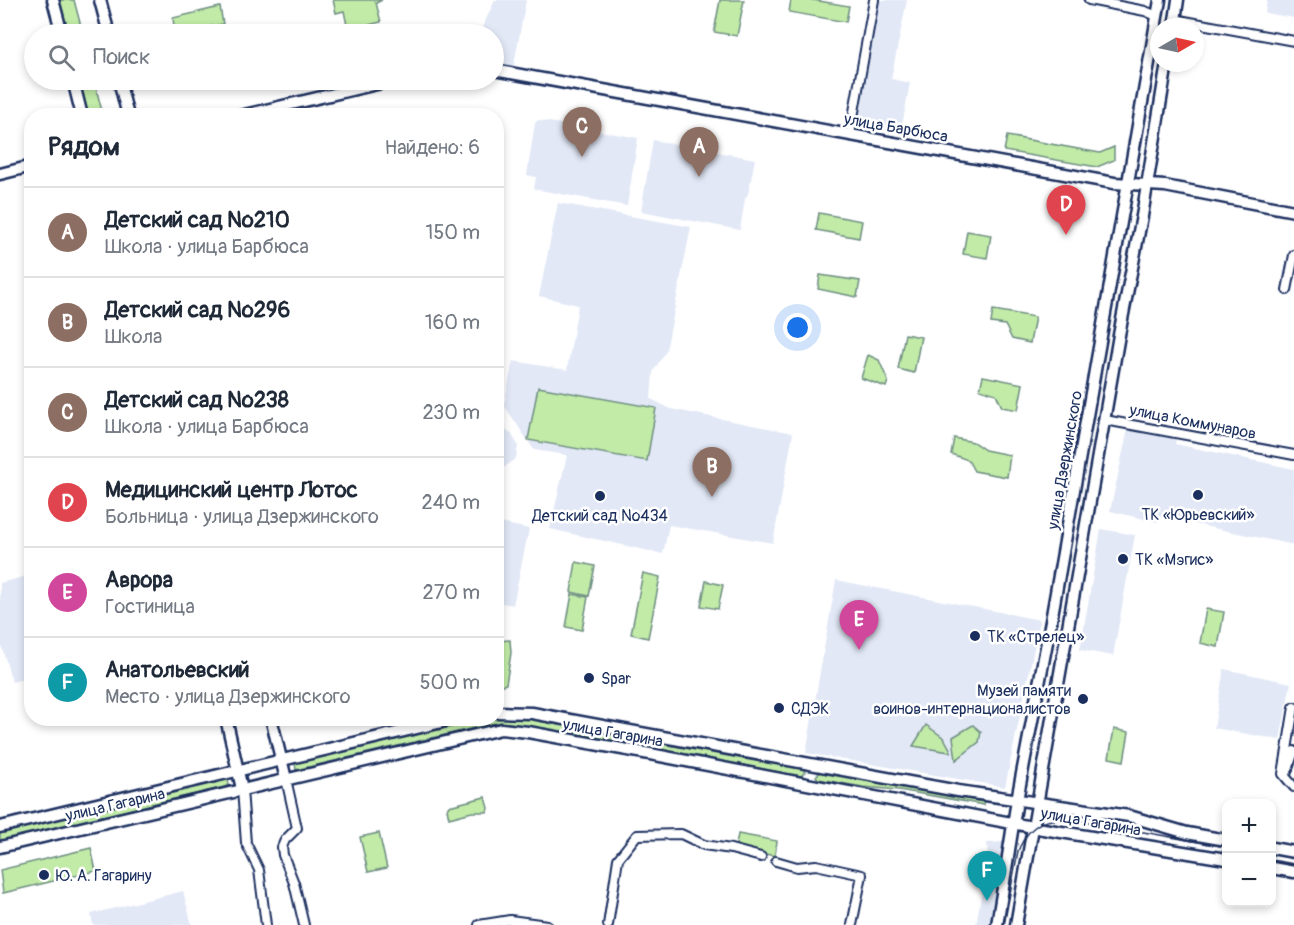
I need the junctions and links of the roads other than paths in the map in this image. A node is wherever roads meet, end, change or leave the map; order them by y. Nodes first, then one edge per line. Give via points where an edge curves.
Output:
1 (53, 0) edge
2 (100, 0) edge
3 (874, 0) edge
4 (1089, 0) edge
5 (1160, 0) edge
6 (1178, 0) edge
7 (1157, 16) junction
8 (1162, 18) edge
9 (1175, 18) edge
10 (59, 24) edge
11 (106, 24) edge
12 (1204, 28) edge
13 (1294, 41) edge
14 (504, 72) edge
15 (1166, 72) edge
16 (76, 90) edge
17 (122, 90) edge
18 (351, 90) edge
19 (80, 108) edge
20 (126, 108) edge
21 (274, 108) edge
22 (850, 134) junction
23 (24, 168) edge
24 (0, 174) edge
25 (1128, 185) junction
26 (1147, 185) junction
27 (1294, 211) edge
28 (1294, 255) edge
29 (1287, 290) dead end
30 (1088, 415) junction
31 (1105, 420) junction
32 (1294, 454) edge
33 (1070, 514) junction
34 (1087, 517) junction
35 (1294, 707) edge
36 (504, 712) edge
37 (228, 726) edge
38 (273, 726) edge
39 (425, 726) edge
40 (653, 735) junction
41 (1294, 751) edge
42 (650, 754) junction
43 (281, 760) junction
44 (812, 764) junction
45 (238, 771) junction
46 (1285, 777) junction
47 (286, 778) junction
48 (808, 783) junction
49 (1294, 787) edge
50 (242, 789) junction
51 (1017, 800) junction
52 (1037, 802) junction
53 (1014, 822) junction
54 (1032, 826) junction
55 (0, 827) edge
56 (1222, 839) edge
57 (0, 847) edge
58 (1276, 849) edge
59 (1294, 852) edge
60 (761, 857) dead end
61 (1222, 858) edge
62 (776, 861) dead end
63 (1276, 869) edge
64 (1294, 872) edge
65 (266, 925) edge
66 (304, 925) edge
67 (479, 925) edge
68 (547, 925) edge
69 (608, 925) edge
70 (852, 925) edge
71 (997, 925) edge
72 (1016, 925) edge

1 - 10 main road
2 - 11 main road
3 - 22 street
4 - 7 street
5 - 7 main road, улица Дзержинского
6 - 9 main road
7 - 8 main road
7 - 25 main road, улица Дзержинского
12 - 13 street
14 - 22 main road, улица Барбюса
15 - 26 main road, улица Дзержинского
16 - 19 main road
17 - 20 main road
18 - 21 main road
22 - 25 main road, улица Барбюса
23 - 24 main road
25 - 26 main road, улица Барбюса
25 - 30 main road, улица Дзержинского
26 - 27 main road, улица Барбюса
26 - 31 main road, улица Дзержинского
28 - 29 street
30 - 31 main road, улица Коммунаров
30 - 33 main road, улица Дзержинского
31 - 32 street, улица Коммунаров
31 - 34 main road, улица Дзержинского
33 - 34 main road
33 - 51 main road, улица Дзержинского
34 - 52 main road, улица Дзержинского
35 - 46 street via 1282,774
36 - 40 main road, улица Гагарина via 532,713
37 - 45 main road
38 - 43 main road
39 - 43 main road, улица Гагарина
40 - 42 main road
40 - 44 main road, улица Гагарина
41 - 46 street
42 - 47 main road, улица Гагарина via 501,729
42 - 48 main road, улица Гагарина
43 - 45 main road, улица Гагарина
43 - 47 main road
44 - 48 main road
44 - 51 main road, улица Гагарина
45 - 50 main road
45 - 55 main road, улица Гагарина
46 - 49 street
47 - 50 main road, улица Гагарина
47 - 66 street via 297,828 282,847
48 - 53 main road, улица Гагарина
50 - 57 main road, улица Гагарина
50 - 65 street via 246,843 259,870
51 - 52 main road, улица Гагарина
51 - 53 main road, улица Дзержинского
52 - 54 main road, улица Дзержинского
52 - 56 main road, улица Гагарина via 1129,816
53 - 54 main road, улица Гагарина
53 - 71 main road, улица Дзержинского
54 - 61 main road, улица Гагарина
54 - 72 main road, улица Дзержинского
58 - 59 main road
60 - 69 street via 704,844 681,834 637,835 618,859
62 - 70 street via 862,875
63 - 64 main road
67 - 68 street via 510,920

